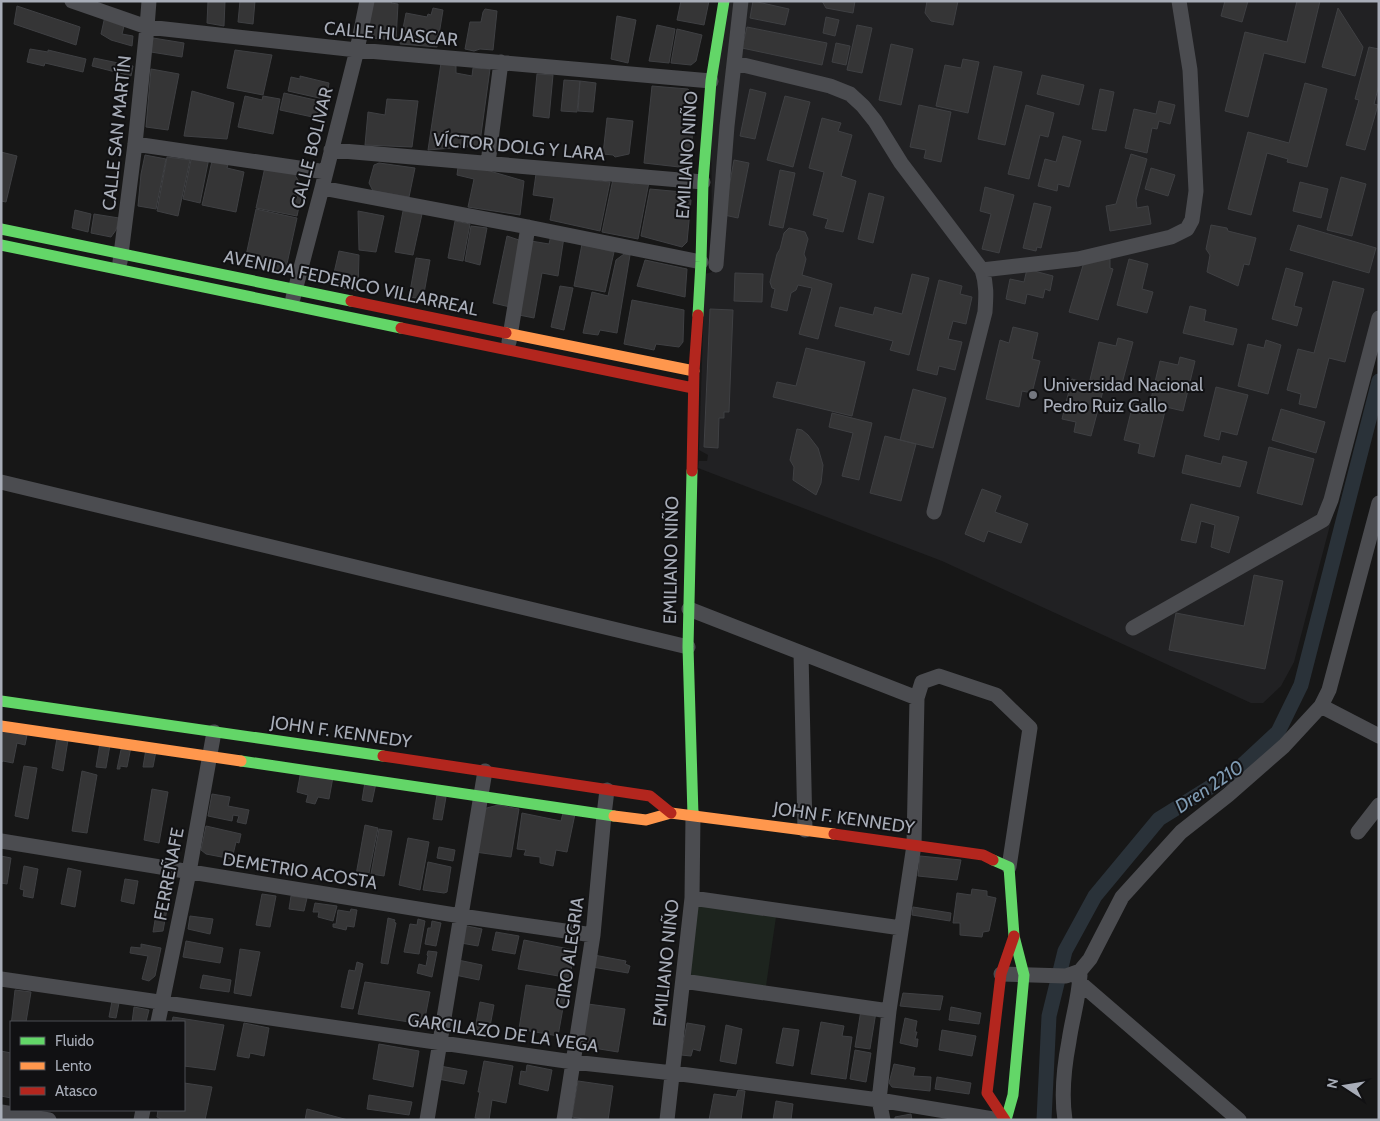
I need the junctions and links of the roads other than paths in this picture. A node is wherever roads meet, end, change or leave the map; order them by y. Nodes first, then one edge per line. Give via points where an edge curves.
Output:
1 (72, 1) edge
2 (149, 1) edge
3 (367, 1) edge
4 (724, 1) edge
5 (741, 1) edge
6 (1179, 1) edge
7 (147, 27) junction
8 (357, 50) junction
9 (501, 62) junction
10 (735, 63) junction
11 (711, 81) junction
12 (135, 144) junction
13 (331, 150) junction
14 (488, 163) junction
15 (326, 172) junction
16 (703, 182) junction
17 (322, 188) junction
18 (528, 227) junction
19 (1, 229) edge
20 (1, 245) edge
21 (122, 253) junction
22 (701, 262) junction
23 (716, 265) dead end
24 (119, 269) junction
25 (982, 270) junction
26 (293, 297) junction
27 (1379, 318) edge
28 (510, 334) junction
29 (507, 350) junction
30 (694, 372) junction
31 (693, 388) junction
32 (1, 482) edge
33 (1379, 503) edge
34 (934, 512) dead end
35 (689, 609) junction
36 (1133, 628) dead end
37 (688, 646) junction
38 (801, 653) junction
39 (917, 698) junction
40 (1, 701) edge
41 (1321, 706) junction
42 (1, 726) edge
43 (214, 732) junction
44 (1379, 736) edge
45 (210, 756) junction
46 (485, 771) junction
47 (607, 790) junction
48 (481, 796) junction
49 (1379, 805) edge
50 (671, 813) junction
51 (693, 815) junction
52 (604, 816) junction
53 (805, 830) junction
54 (1358, 832) dead end
55 (1, 841) edge
56 (914, 845) junction
57 (1009, 867) junction
58 (189, 872) junction
59 (692, 898) junction
60 (461, 916) junction
61 (901, 928) junction
62 (593, 935) junction
63 (1014, 936) junction
64 (1001, 974) junction
65 (1024, 974) junction
66 (1075, 977) junction
67 (1, 979) edge
68 (683, 981) junction
69 (162, 1003) junction
70 (889, 1011) junction
71 (158, 1021) edge
72 (440, 1044) junction
73 (573, 1062) junction
74 (673, 1073) junction
75 (879, 1100) junction
76 (1, 1112) edge
77 (50, 1120) edge
78 (426, 1120) edge
79 (564, 1120) edge
80 (667, 1120) edge
81 (883, 1120) edge
82 (999, 1120) edge
83 (1005, 1120) edge
84 (1065, 1120) edge
85 (1240, 1120) edge

1 - 7 street, CALLE HUASCAR
2 - 7 street, CALLE SAN MARTÍN
3 - 8 street, CALLE BOLIVAR
4 - 11 street, EMILIANO NIÑO
5 - 10 street
6 - 25 street via 1190,70 1196,191 1192,220 1187,229 1171,237 1078,258
7 - 8 street, CALLE HUASCAR
7 - 12 street, CALLE SAN MARTÍN
8 - 9 street, CALLE HUASCAR
8 - 13 street, CALLE BOLIVAR
9 - 11 street, CALLE HUASCAR
9 - 14 street
10 - 23 street
10 - 25 street via 830,86 850,94 875,121 902,163
11 - 16 street, EMILIANO NIÑO
12 - 15 street
12 - 21 street, CALLE SAN MARTÍN
13 - 14 street, VÍCTOR DOLG Y LARA
13 - 15 street, CALLE BOLIVAR
14 - 16 street, VÍCTOR DOLG Y LARA
15 - 17 street, CALLE BOLIVAR
16 - 22 street, EMILIANO NIÑO
17 - 18 street
17 - 26 street, CALLE BOLIVAR
18 - 22 street
18 - 28 street
19 - 21 street, AVENIDA FEDERICO VILLARREAL
20 - 24 street, AVENIDA FEDERICO VILLARREAL
21 - 24 street, CALLE SAN MARTÍN
21 - 26 street, AVENIDA FEDERICO VILLARREAL
22 - 30 street, EMILIANO NIÑO
24 - 26 street, AVENIDA FEDERICO VILLARREAL
25 - 34 street via 986,281 985,312
26 - 28 street, AVENIDA FEDERICO VILLARREAL
26 - 29 street, AVENIDA FEDERICO VILLARREAL
27 - 36 street via 1323,520
28 - 29 street
28 - 30 street, AVENIDA FEDERICO VILLARREAL
29 - 31 street, AVENIDA FEDERICO VILLARREAL
30 - 31 street, EMILIANO NIÑO
31 - 35 street, EMILIANO NIÑO
32 - 37 street
33 - 41 street via 1330,690
35 - 37 street, EMILIANO NIÑO
35 - 38 street
37 - 51 street, EMILIANO NIÑO
38 - 39 street
38 - 53 street
39 - 56 street
39 - 57 street via 922,682 939,676 996,695 1030,728
40 - 43 street, JOHN F. KENNEDY
41 - 44 street
41 - 66 street via 1284,746 1181,832 1122,897 1090,960
42 - 45 street, JOHN F. KENNEDY
43 - 45 street, FERREÑAFE
43 - 46 street, JOHN F. KENNEDY
45 - 48 street, JOHN F. KENNEDY
45 - 58 street, FERREÑAFE
46 - 47 street, JOHN F. KENNEDY
46 - 48 street
47 - 50 street, JOHN F. KENNEDY via 650,796
47 - 52 street, CIRO ALEGRIA
48 - 52 street, JOHN F. KENNEDY
48 - 60 street
49 - 54 street
50 - 51 street, JOHN F. KENNEDY
50 - 52 street, JOHN F. KENNEDY via 646,820
51 - 53 street, JOHN F. KENNEDY
51 - 59 street, EMILIANO NIÑO
52 - 62 street, CIRO ALEGRIA
53 - 56 street, JOHN F. KENNEDY
55 - 58 street, DEMETRIO ACOSTA
56 - 57 street, JOHN F. KENNEDY via 983,855
56 - 61 street
57 - 63 street
58 - 60 street, DEMETRIO ACOSTA
58 - 69 street, FERREÑAFE
59 - 61 street
59 - 68 street, EMILIANO NIÑO
60 - 62 street, DEMETRIO ACOSTA
60 - 72 street
61 - 70 street
62 - 73 street, CIRO ALEGRIA
63 - 64 street
63 - 65 street
64 - 65 street
64 - 83 street via 987,1093
65 - 66 street
65 - 83 street via 1013,1095
66 - 84 street via 1079,989 1064,1074
66 - 85 street
67 - 69 street, GARCILAZO DE LA VEGA
68 - 70 street
68 - 74 street, EMILIANO NIÑO
69 - 71 street, FERREÑAFE
69 - 72 street, GARCILAZO DE LA VEGA
70 - 75 street
72 - 73 street, GARCILAZO DE LA VEGA
72 - 78 street
73 - 74 street, GARCILAZO DE LA VEGA
73 - 79 street, CIRO ALEGRIA
74 - 75 street, GARCILAZO DE LA VEGA
74 - 80 street, EMILIANO NIÑO
75 - 81 street
75 - 82 street, GARCILAZO DE LA VEGA
76 - 77 street

